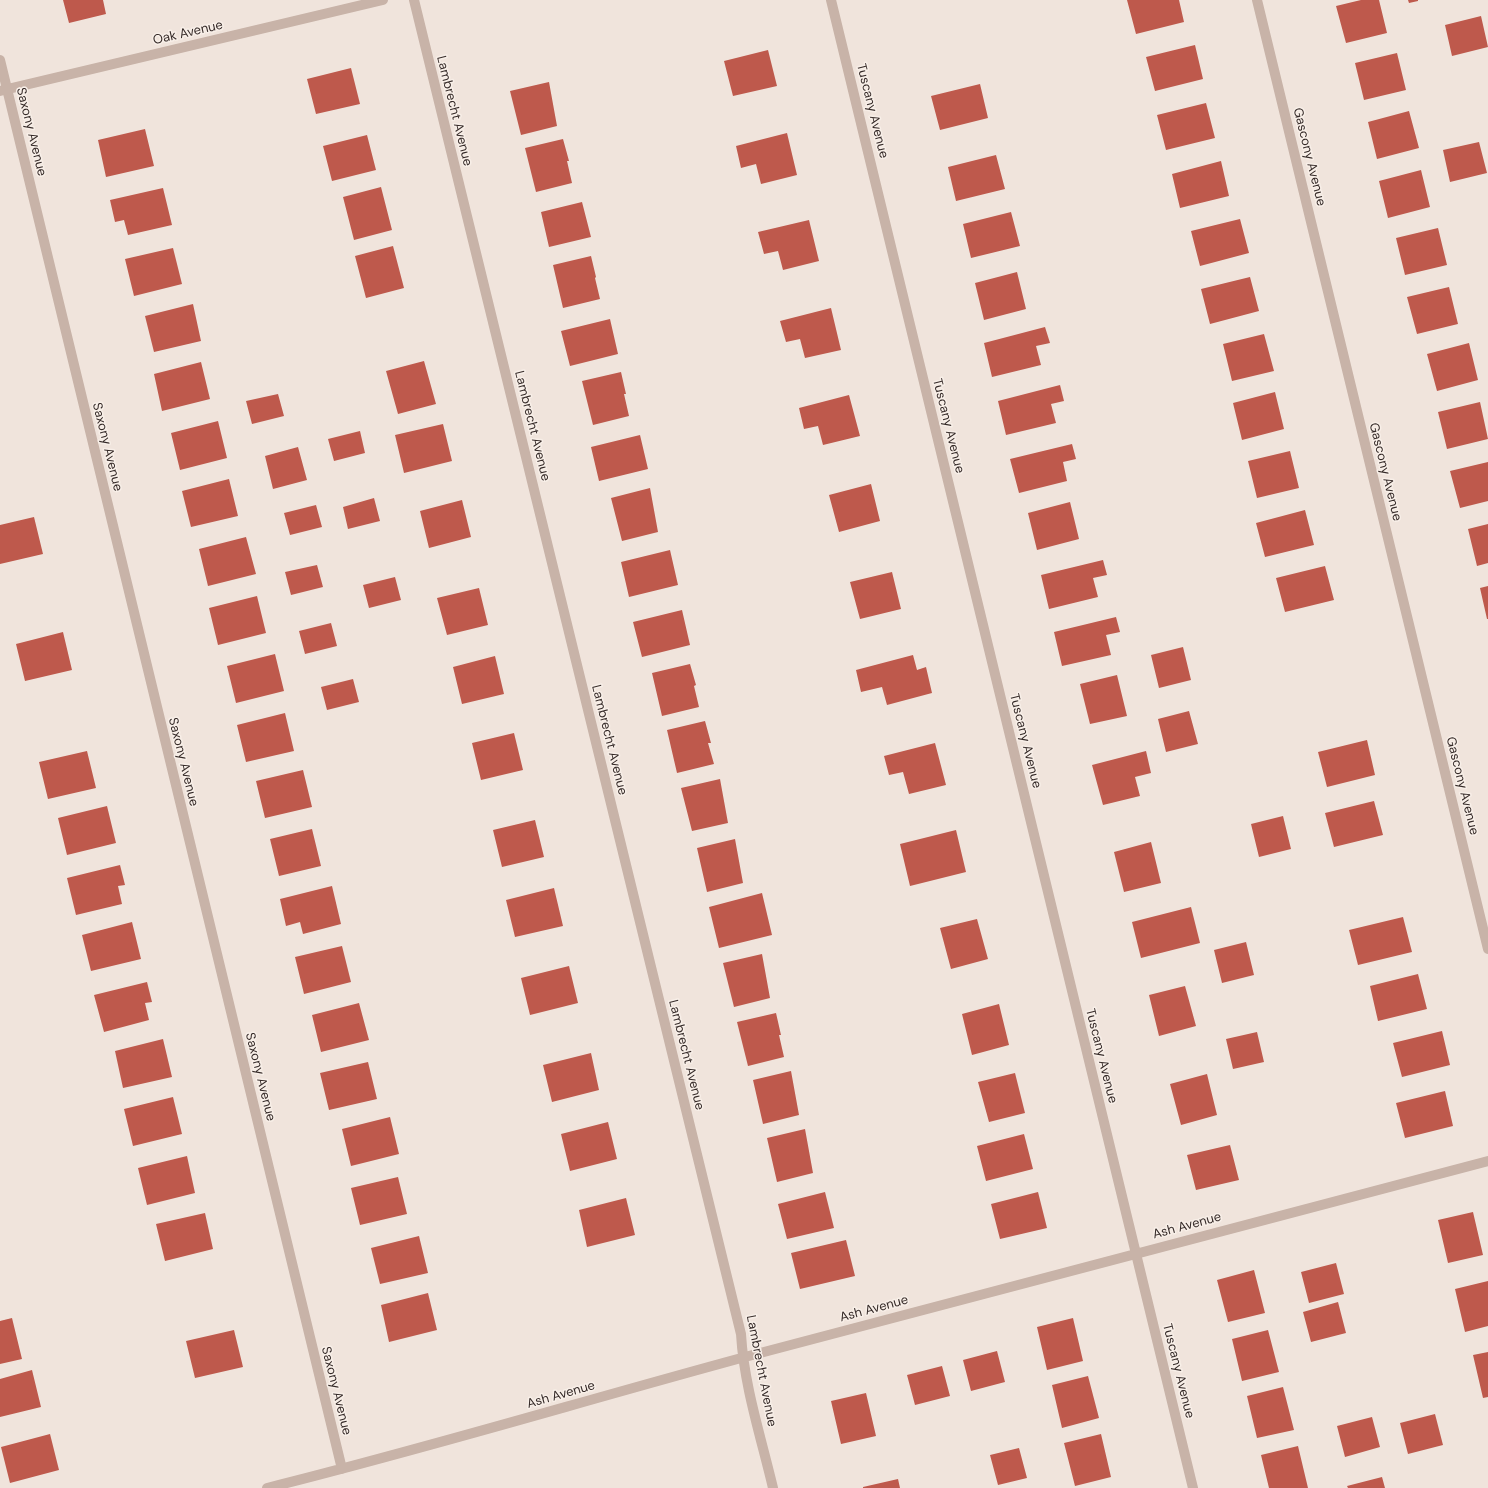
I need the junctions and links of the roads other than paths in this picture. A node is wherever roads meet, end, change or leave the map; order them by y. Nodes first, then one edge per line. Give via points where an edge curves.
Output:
1 (383, 0) edge
2 (414, 0) edge
3 (831, 0) edge
4 (1257, 0) edge
5 (0, 60) edge
6 (3, 90) edge
7 (1488, 949) edge
8 (1488, 1161) edge
9 (1136, 1253) junction
10 (743, 1357) junction
11 (342, 1469) junction
12 (267, 1488) edge
13 (773, 1488) edge
14 (1193, 1488) edge

1 - 6 street, Oak Avenue
2 - 10 street, Lambrecht Avenue via 742,1334
3 - 9 street, Tuscany Avenue
4 - 7 street, Gascony Avenue
5 - 6 street, Saxony Avenue
6 - 11 street, Saxony Avenue
8 - 9 street, Ash Avenue
9 - 10 street, Ash Avenue
9 - 14 street, Tuscany Avenue
10 - 11 street, Ash Avenue
10 - 13 street, Lambrecht Avenue
11 - 12 street, Ash Avenue

